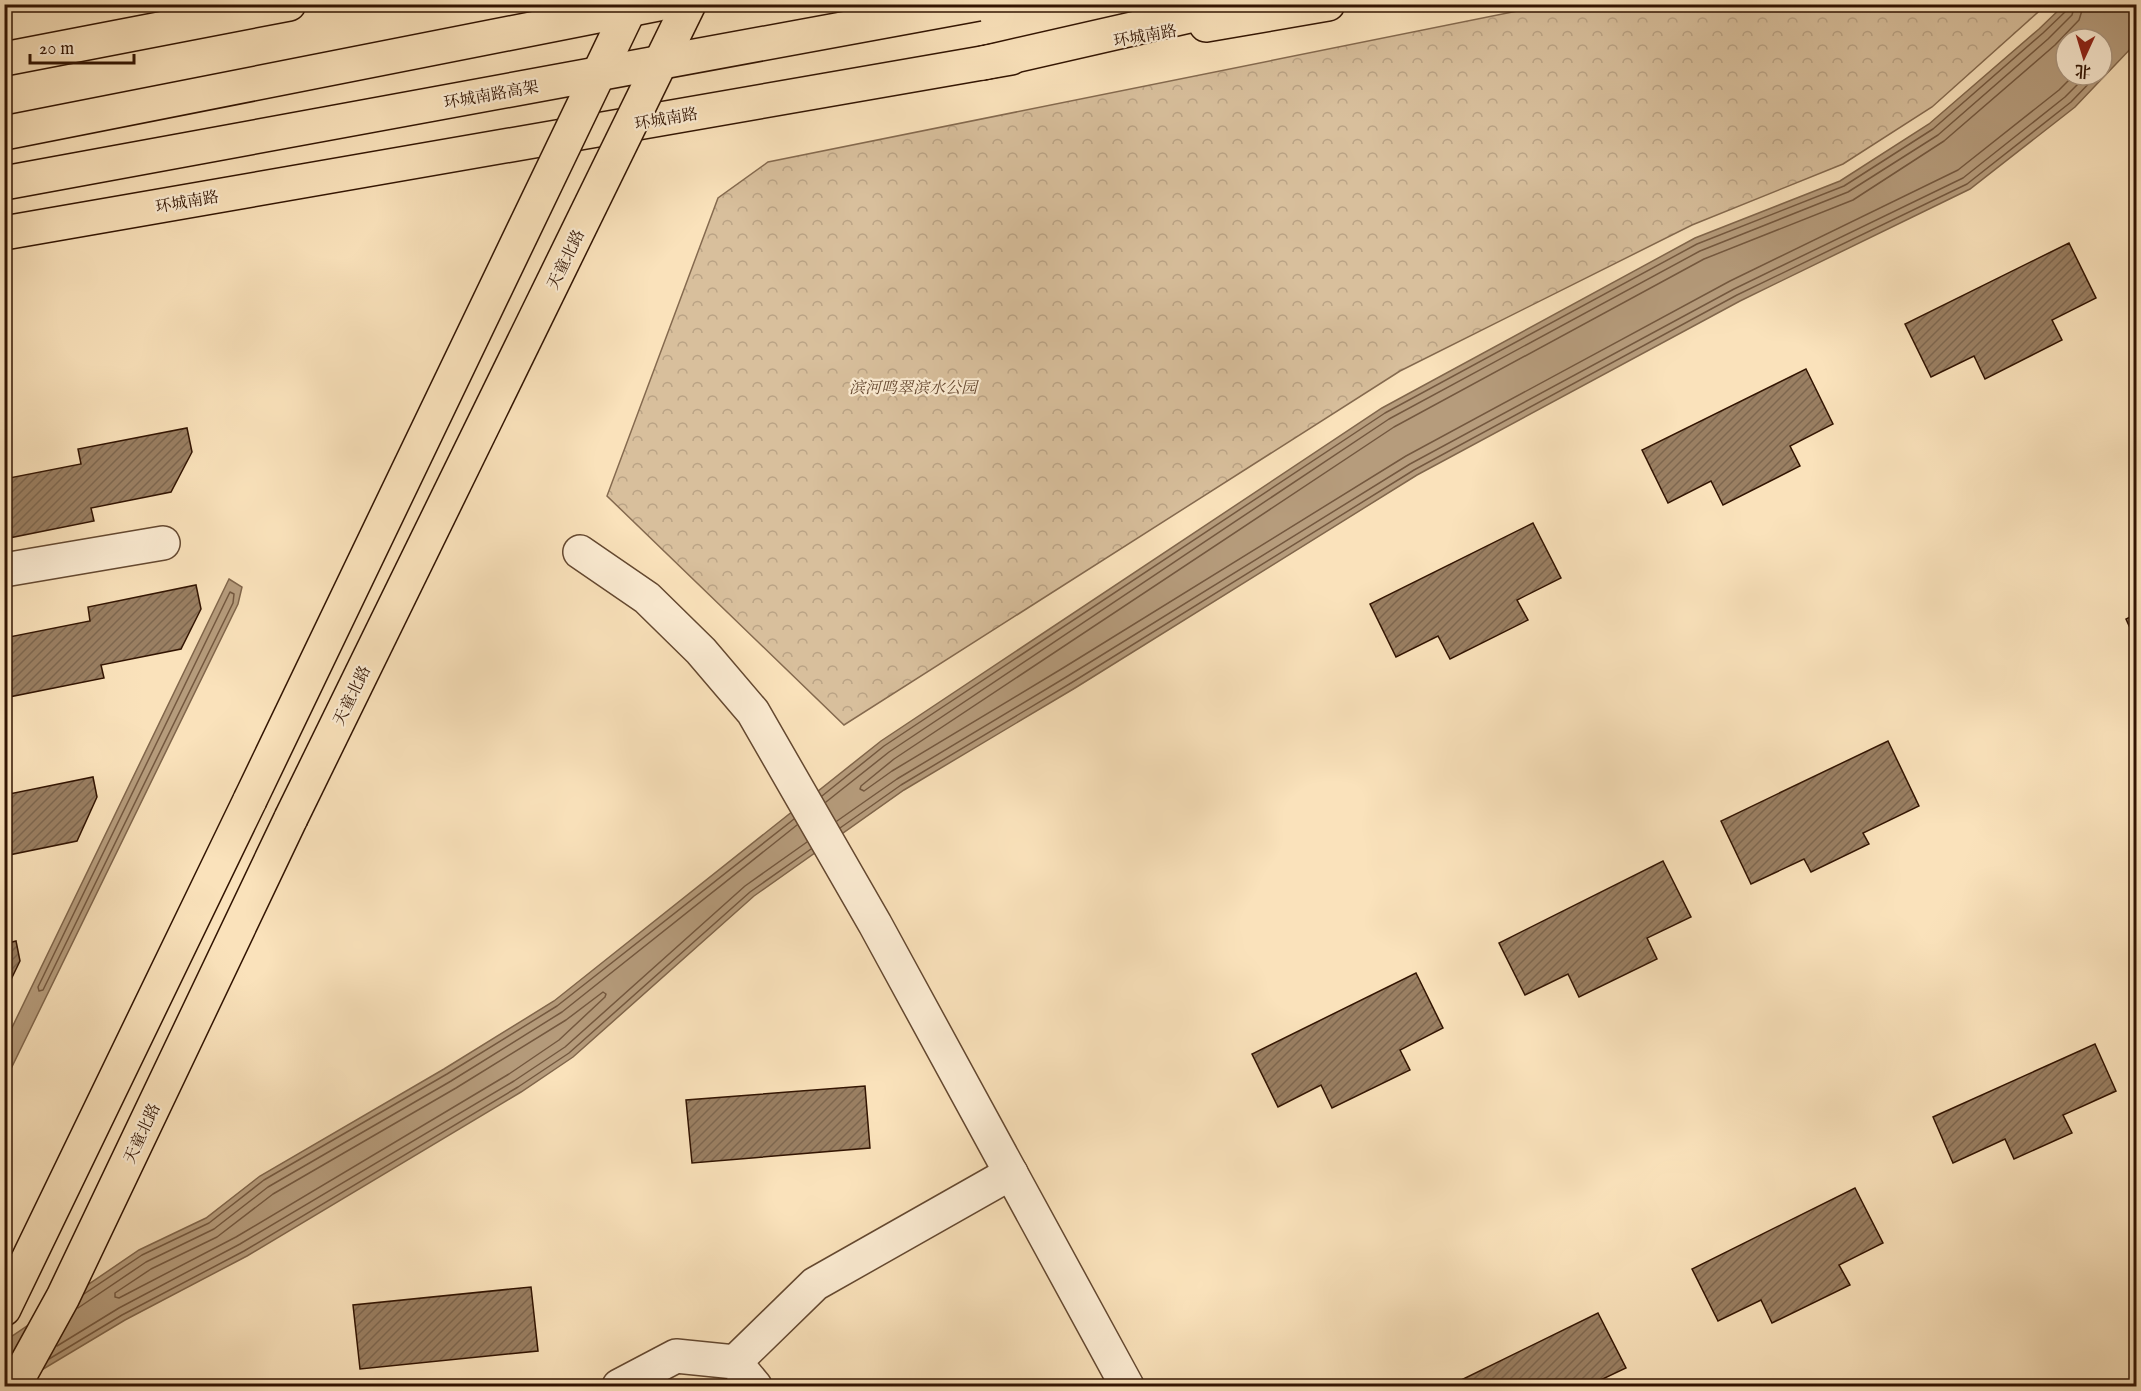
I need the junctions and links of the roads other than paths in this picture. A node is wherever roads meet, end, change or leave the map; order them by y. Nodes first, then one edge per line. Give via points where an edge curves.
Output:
1 (289, 4) edge
2 (632, 4) edge
3 (658, 4) edge
4 (689, 4) edge
5 (978, 4) edge
6 (1242, 4) edge
7 (1328, 4) edge
8 (4, 59) edge
9 (983, 63) junction
10 (4, 133) edge
11 (4, 183) edge
12 (4, 233) edge
13 (164, 543) dead end
14 (580, 552) dead end
15 (4, 570) edge
16 (1011, 1173) junction
17 (4, 1309) edge
18 (745, 1374) edge
19 (14, 1386) edge
20 (619, 1386) edge
21 (1127, 1386) edge

1 - 8 main road
2 - 17 main road, bridge
3 - 10 main road, bridge
4 - 19 main road, 天童北路, bridge via 291,818 63,1297
5 - 11 main road, 环城南路高架, bridge
6 - 9 main road
7 - 9 main road, 环城南路
9 - 12 main road, 环城南路
13 - 15 street
14 - 16 street via 647,598 701,651 753,712
16 - 18 street via 815,1284
16 - 21 street
18 - 20 street via 676,1356

